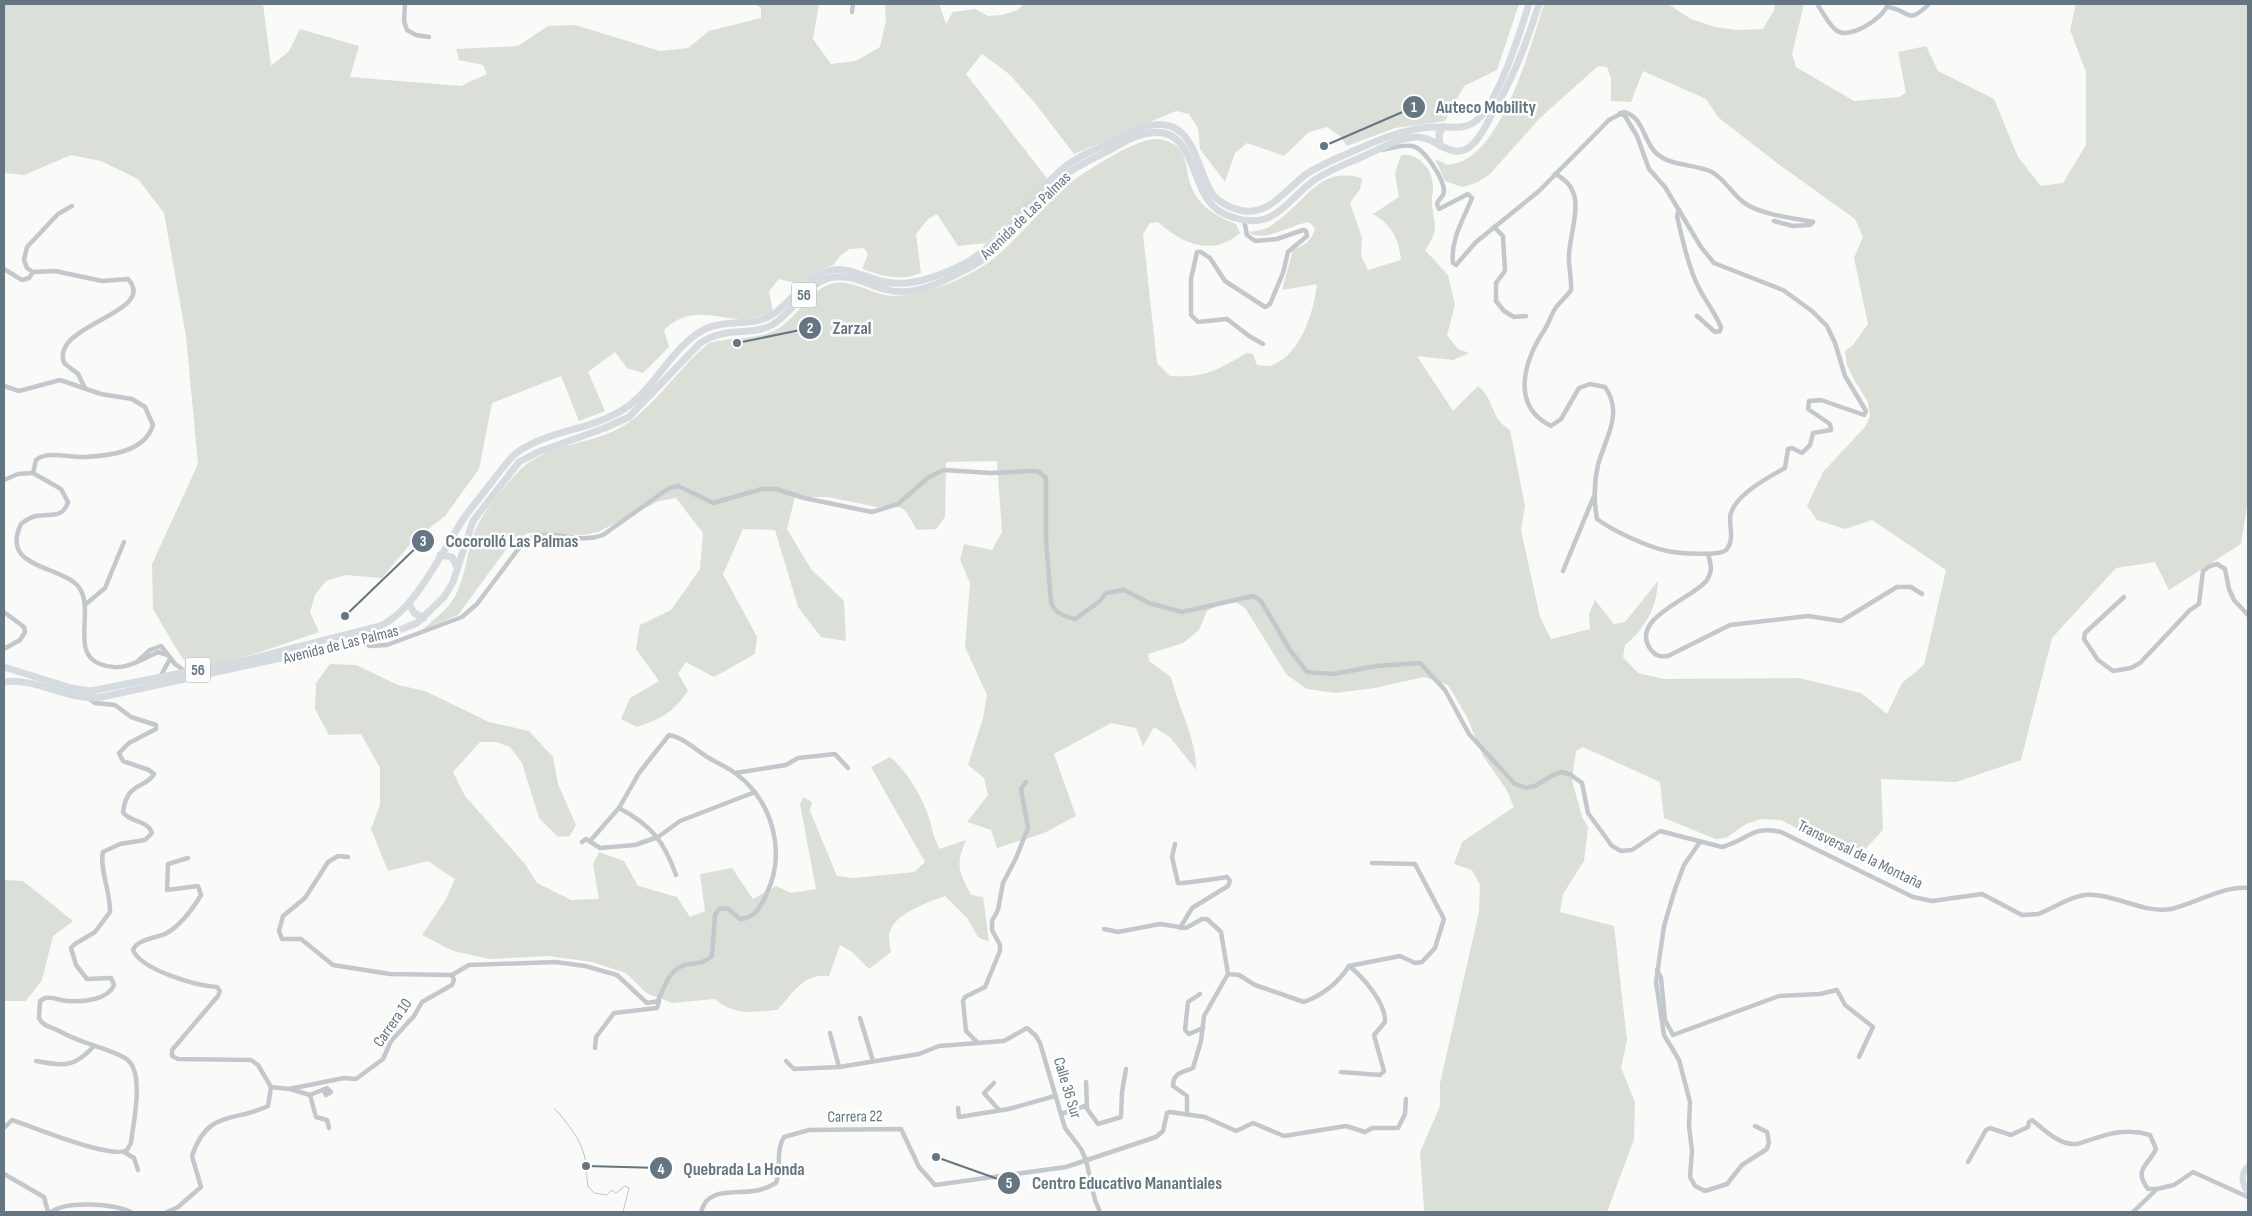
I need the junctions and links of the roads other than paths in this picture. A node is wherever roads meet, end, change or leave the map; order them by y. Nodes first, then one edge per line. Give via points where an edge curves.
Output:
1 (405, 4) edge
2 (854, 4) edge
3 (1529, 4) edge
4 (1539, 4) edge
5 (1817, 4) edge
6 (1929, 4) edge
7 (1887, 6) edge
8 (852, 12) dead end
9 (429, 37) dead end
10 (1620, 113) junction
11 (1444, 126) junction
12 (1467, 126) junction
13 (1477, 139) junction
14 (1440, 146) junction
15 (1374, 151) junction
16 (1555, 174) junction
17 (72, 206) dead end
18 (1679, 210) junction
19 (1244, 220) junction
20 (1774, 221) dead end
21 (1494, 227) junction
22 (4, 269) edge
23 (33, 272) junction
24 (1526, 316) dead end
25 (1696, 316) dead end
26 (1263, 344) dead end
27 (4, 386) edge
28 (85, 388) junction
29 (33, 473) junction
30 (4, 480) edge
31 (1595, 493) junction
32 (124, 542) dead end
33 (1708, 554) junction
34 (440, 556) junction
35 (457, 567) junction
36 (1563, 571) dead end
37 (1922, 594) dead end
38 (2124, 596) dead end
39 (409, 603) junction
40 (86, 604) junction
41 (4, 612) edge
42 (2248, 615) edge
43 (424, 618) junction
44 (358, 640) junction
45 (4, 649) edge
46 (169, 657) junction
47 (4, 667) edge
48 (186, 672) junction
49 (159, 678) junction
50 (4, 682) edge
51 (88, 698) junction
52 (848, 768) dead end
53 (735, 772) junction
54 (1026, 782) dead end
55 (755, 792) junction
56 (619, 808) junction
57 (658, 837) junction
58 (582, 842) dead end
59 (590, 842) junction
60 (1700, 842) junction
61 (1175, 844) dead end
62 (348, 857) dead end
63 (188, 858) dead end
64 (1372, 863) dead end
65 (676, 876) dead end
66 (2248, 888) edge
67 (1180, 928) junction
68 (1104, 929) dead end
69 (1349, 966) junction
70 (1656, 969) junction
71 (1228, 974) junction
72 (452, 975) junction
73 (1200, 994) dead end
74 (658, 1001) junction
75 (860, 1018) dead end
76 (1203, 1028) junction
77 (830, 1033) dead end
78 (978, 1043) junction
79 (93, 1047) junction
80 (595, 1048) dead end
81 (1859, 1057) dead end
82 (36, 1061) dead end
83 (786, 1061) dead end
84 (873, 1061) junction
85 (839, 1067) junction
86 (1126, 1068) dead end
87 (1341, 1072) dead end
88 (1086, 1082) dead end
89 (994, 1083) dead end
90 (271, 1087) junction
91 (289, 1089) junction
92 (324, 1091) dead end
93 (310, 1095) junction
94 (1055, 1096) junction
95 (1406, 1098) dead end
96 (958, 1108) dead end
97 (1088, 1108) junction
98 (999, 1110) junction
99 (1061, 1114) junction
100 (1187, 1114) junction
101 (1755, 1126) dead end
102 (4, 1128) edge
103 (329, 1128) dead end
104 (124, 1152) junction
105 (1086, 1160) junction
106 (1968, 1162) dead end
107 (2248, 1166) edge
108 (138, 1170) dead end
109 (4, 1174) edge
110 (2157, 1189) junction
111 (2248, 1193) edge
112 (2248, 1197) edge
113 (52, 1211) edge
114 (63, 1212) edge
115 (132, 1212) edge
116 (167, 1212) edge
117 (701, 1212) edge
118 (1100, 1212) edge
119 (2133, 1212) edge

1 - 9 street via 407,30
2 - 8 street
3 - 12 main road via 1503,76 1482,116
4 - 13 main road via 1515,73
5 - 7 street via 1836,31 1842,33 1875,21
6 - 7 street via 1912,17
10 - 16 street
10 - 18 street via 1638,136 1649,170 1665,187
10 - 20 street via 1633,116 1657,154 1679,164 1712,172 1740,200 1754,208 1813,224 1793,226
11 - 12 main road, Avenida de Las Palmas / 56
11 - 14 main road via 1439,133
11 - 34 main road, Avenida de Las Palmas / 56 via 1407,131 1354,151 1314,169 1273,203 1251,212 1233,208 1213,194 1196,152 1181,134 1157,124 1139,129 1070,163 989,247 957,267 905,284 881,282 846,270 830,270 817,276 765,319 705,329 686,344 625,409 515,454 466,516
12 - 13 main road
13 - 14 main road via 1458,152
14 - 15 main road via 1415,137
15 - 19 main road via 1318,178 1286,208 1272,216
15 - 21 street via 1410,145 1422,150 1444,187 1444,194 1437,204 1439,209 1468,194 1472,198 1458,231 1452,258 1454,264 1461,262 1476,242
16 - 21 street
16 - 31 street via 1571,184 1573,190 1576,223 1569,249 1571,290 1557,306 1532,349 1525,370 1525,390 1536,416 1551,426 1561,419 1583,385 1604,387 1609,394 1613,400 1613,420 1598,464
17 - 23 street via 58,214 27,247 24,260
18 - 25 street via 1677,216 1695,277 1721,326 1720,331 1715,332
18 - 33 street via 1714,263 1783,290 1819,318 1832,336 1845,376 1866,411 1864,415 1821,400 1809,400 1808,408 1830,424 1831,430 1813,433 1810,445 1802,454 1788,449 1785,468 1754,487 1737,504 1730,518 1732,534 1727,548 1718,554
19 - 26 street via 1247,234 1255,241 1277,239 1303,230 1307,236 1288,252 1283,273 1266,307 1227,282 1210,258 1197,252 1191,279 1191,315 1198,322 1227,319
19 - 35 main road, Avenida de Las Palmas / 56 via 1228,215 1210,203 1180,143 1162,133 1138,136 1068,174 996,251 963,272 905,292 890,291 845,276 830,278 811,288 771,325 725,332 704,340 629,417 519,462 474,521
21 - 24 street via 1503,236 1505,271 1496,283 1496,301 1514,317
22 - 23 street via 22,280
23 - 28 street via 55,271 102,281 123,278 134,287 134,295 128,304 86,328 62,350 64,363 78,374
27 - 28 street via 20,391 60,380
28 - 29 street via 140,403 151,420 148,438 137,447 84,457 44,456 34,463
29 - 30 street via 18,474
29 - 40 street via 61,489 68,502 61,513 35,516 21,524 16,539 19,550 38,566 73,581
31 - 33 street via 1597,519 1601,522 1662,550
31 - 36 street
32 - 40 street via 105,588
33 - 37 street via 1712,571 1707,581 1662,612 1650,625 1648,644 1654,654 1668,656 1730,624 1798,617 1840,621 1896,587 1911,587
34 - 35 main road via 452,557
34 - 39 main road, Avenida de Las Palmas / 56
35 - 43 main road, Avenida de Las Palmas / 56 via 444,597
38 - 42 street via 2084,633 2084,640 2098,660 2113,671 2140,663 2199,604 2203,571 2210,566 2217,564 2225,569 2234,600
39 - 43 main road via 414,613
39 - 48 main road, Avenida de Las Palmas / 56 via 391,621 372,629
40 - 46 street via 84,642 91,658 108,666 123,667 136,663 159,645
41 - 45 street via 24,627 25,632 20,640
43 - 44 main road, Avenida de Las Palmas / 56 via 396,633
44 - 51 main road, Avenida de Las Palmas / 56 via 236,670
44 - 60 street via 370,646 387,646 462,617 477,604 524,540 551,534 591,540 660,494 678,486 713,503 762,489 776,489 872,512 898,504 930,477 944,470 1039,472 1046,478 1051,602 1053,609 1060,614 1075,619 1106,593 1124,590 1182,612 1253,596 1265,607 1307,672 1333,674 1420,663 1445,690 1469,734 1514,784 1526,788 1535,786 1562,772 1578,779 1582,783 1588,813 1612,846 1621,851 1632,850 1660,831
46 - 48 street
46 - 49 street
47 - 49 main road, Avenida de Las Palmas / 56 via 85,690
48 - 49 main road, Avenida de Las Palmas / 56
50 - 51 main road, Avenida de Las Palmas / 56 via 25,683
51 - 79 street via 96,703 115,705 131,717 156,724 156,729 119,753 122,761 154,774 151,780 132,790 125,800 123,812 133,821 146,825 152,833 145,840 110,847 103,852 101,860 110,912 96,932 75,944 71,952 82,976 87,979 111,978 114,985 91,1000 67,1002 48,997 40,1001 40,1021 44,1025
52 - 53 street via 835,754 798,758 786,765
53 - 55 street
53 - 56 street via 669,735 639,773
54 - 78 street via 1021,789 1028,828 1003,883 998,910 992,921 1000,951 986,987 964,997 963,1001 966,1031
55 - 57 street via 680,821
55 - 74 street via 771,821 775,838 773,882 758,910 750,916 740,918 727,908 719,909 715,915 712,956 704,962 675,970
56 - 57 street
56 - 59 street
57 - 59 street via 616,848 600,848
57 - 65 street
58 - 59 street via 586,839
60 - 66 street, Transversal de la Montaña via 1722,847 1758,830 1782,832 1912,897 1932,901 1982,894 2022,915 2038,914 2081,895 2164,909
60 - 70 street via 1684,865 1675,890
61 - 67 street via 1172,857 1178,883 1227,876 1230,881 1228,886 1192,908
62 - 72 street, Carrera 10 via 338,856 328,862 305,898 283,916 279,931 282,938 301,939 333,965 390,974
63 - 90 street via 168,864 167,890 198,886 201,895 190,913 169,932 138,943 132,950 139,959 181,981 220,991 172,1050 172,1056 178,1059 251,1060 258,1065
64 - 69 street via 1415,864 1444,919 1442,931 1435,948 1422,962 1415,963 1400,956
67 - 68 street via 1160,924 1118,932
67 - 71 street via 1189,928 1204,918 1218,927
69 - 71 street via 1321,996 1304,1002 1255,985 1239,975
69 - 87 street via 1373,993 1384,1015 1385,1022 1376,1030 1374,1040 1384,1071 1380,1075
70 - 81 street via 1661,978 1665,1020 1673,1035 1779,996 1837,990 1845,1004 1873,1027
70 - 101 street via 1664,1035 1679,1060 1690,1102 1690,1177 1695,1186 1705,1192 1727,1184 1742,1164 1767,1148 1767,1132
71 - 76 street via 1207,1011
72 - 74 street via 468,965 556,962 617,975 647,1003
72 - 91 street, Carrera 10 via 452,985 422,1002 391,1041 383,1059 356,1079 344,1078
73 - 76 street via 1188,1002 1185,1030 1189,1034
74 - 80 street via 659,1005 651,1010 614,1013 596,1038
75 - 84 street
76 - 100 street via 1193,1068 1177,1073 1173,1078 1173,1086 1187,1096
77 - 85 street
78 - 84 street via 939,1046 919,1054
78 - 94 street, Calle 36 Sur via 1004,1041 1027,1028 1040,1044
79 - 82 street via 74,1064
79 - 104 street via 125,1058 135,1069 137,1096 131,1143
83 - 85 street via 794,1069
84 - 85 street
86 - 97 street via 1121,1117 1098,1124
88 - 97 street
89 - 98 street via 984,1092
90 - 91 street, Carrera 10
90 - 116 street via 268,1106 222,1118 203,1134 192,1156 201,1187
91 - 93 street
92 - 93 street
93 - 103 street via 316,1117 327,1120
94 - 98 street
94 - 99 street, Calle 36 Sur
95 - 100 street via 1405,1114 1398,1128 1372,1128 1365,1132 1346,1126 1284,1136 1253,1123 1236,1131 1205,1117
96 - 98 street via 959,1117
97 - 99 street via 1083,1106
99 - 105 street, Calle 36 Sur via 1065,1128
100 - 105 street, Carrera 22 via 1167,1113 1163,1130 1156,1136
102 - 104 street via 12,1120 83,1145
104 - 108 street via 134,1158
105 - 117 street, Carrera 22 via 1066,1167 936,1185 919,1167 901,1129 809,1130 787,1134 780,1145 776,1183 755,1191 715,1195 707,1200
105 - 118 street, Calle 36 Sur
106 - 110 street via 1986,1130 1990,1128 2011,1135 2028,1128 2032,1120 2048,1133 2076,1144 2109,1133 2142,1133 2150,1136 2156,1149 2142,1168 2141,1177 2148,1189
107 - 111 main road via 2243,1180
109 - 113 street via 44,1197
110 - 112 street via 2174,1185 2192,1172
110 - 119 street
113 - 114 street
113 - 115 street via 94,1205

